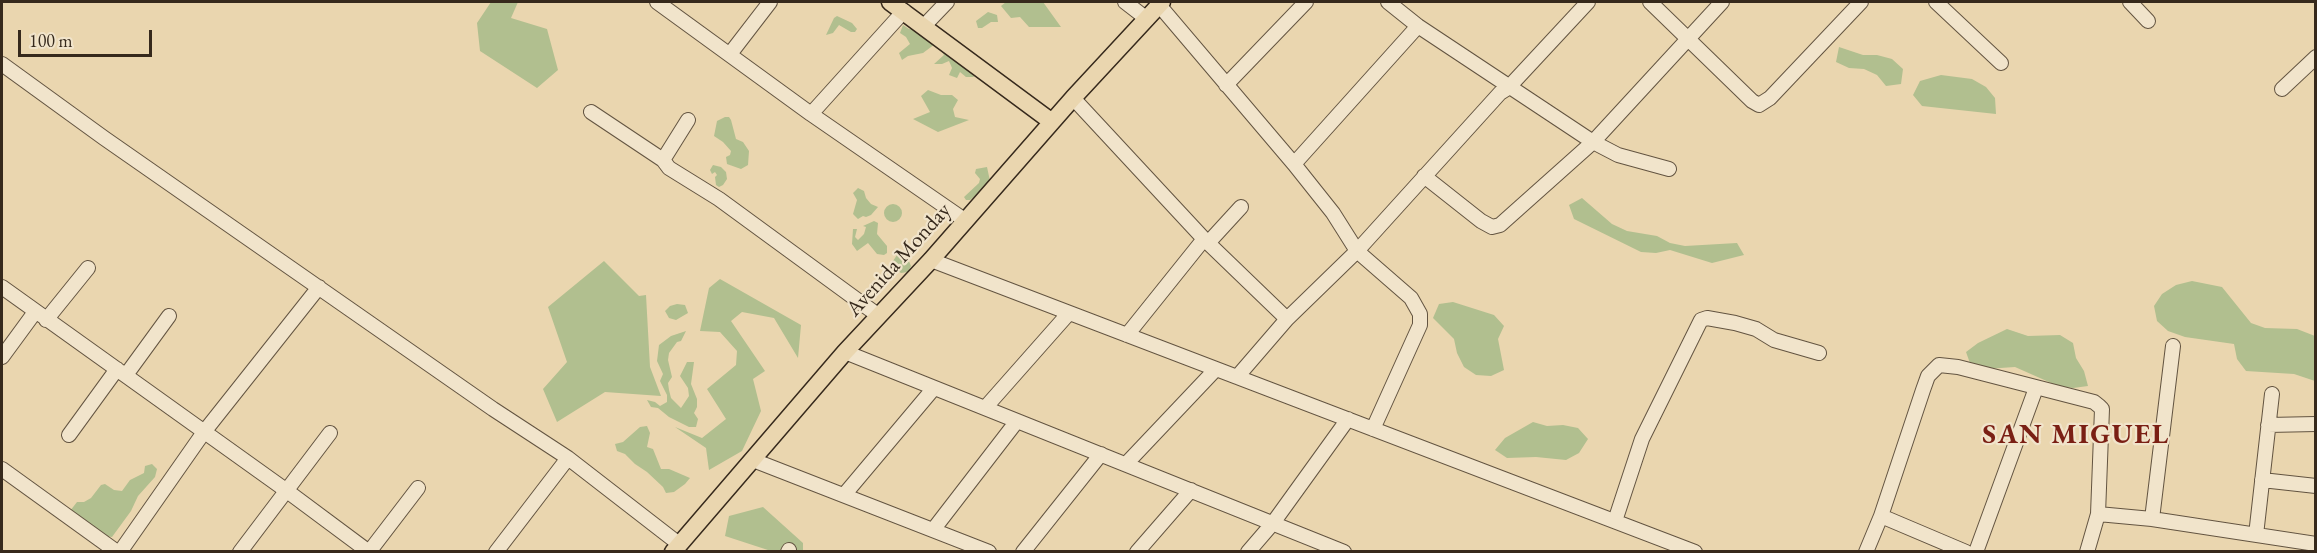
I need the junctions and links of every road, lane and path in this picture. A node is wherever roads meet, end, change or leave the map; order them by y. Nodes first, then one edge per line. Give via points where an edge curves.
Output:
1 (657, 2) edge
2 (770, 2) edge
3 (947, 2) edge
4 (1125, 2) edge
5 (1306, 2) edge
6 (1388, 2) edge
7 (1588, 2) edge
8 (1650, 2) edge
9 (1722, 2) edge
10 (1861, 2) edge
11 (1936, 2) edge
12 (2130, 2) edge
13 (1161, 3) edge
14 (897, 6) edge
15 (1147, 19) junction
16 (2148, 21) dead end
17 (924, 26) junction
18 (1418, 26) junction
19 (1686, 38) junction
20 (730, 54) junction
21 (2316, 57) edge
22 (2001, 63) dead end
23 (2, 64) edge
24 (1226, 85) junction
25 (1508, 88) junction
26 (2282, 89) dead end
27 (1073, 98) junction
28 (591, 112) dead end
29 (811, 114) junction
30 (688, 120) dead end
31 (1052, 122) junction
32 (1593, 142) junction
33 (663, 160) junction
34 (1294, 164) junction
35 (1669, 169) dead end
36 (1424, 176) junction
37 (1241, 207) dead end
38 (966, 221) junction
39 (1206, 241) junction
40 (1357, 251) junction
41 (931, 260) junction
42 (88, 268) dead end
43 (2, 287) edge
44 (319, 287) junction
45 (1069, 312) junction
46 (41, 316) junction
47 (168, 316) dead end
48 (879, 316) junction
49 (1287, 319) junction
50 (1127, 335) junction
51 (2173, 346) dead end
52 (845, 352) junction
53 (1819, 353) dead end
54 (2, 357) edge
55 (1216, 369) junction
56 (122, 372) junction
57 (1237, 377) junction
58 (934, 388) junction
59 (2036, 388) junction
60 (2272, 394) dead end
61 (985, 408) junction
62 (1348, 419) junction
63 (1017, 421) junction
64 (2316, 424) edge
65 (2268, 425) junction
66 (1373, 429) junction
67 (204, 432) junction
68 (330, 433) dead end
69 (69, 435) dead end
70 (1101, 454) junction
71 (568, 458) junction
72 (753, 460) junction
73 (1126, 464) junction
74 (2, 469) edge
75 (2262, 480) junction
76 (2316, 486) edge
77 (418, 488) dead end
78 (287, 490) junction
79 (1191, 490) junction
80 (844, 495) junction
81 (2098, 514) junction
82 (1881, 516) junction
83 (2152, 519) junction
84 (1615, 521) junction
85 (1273, 523) junction
86 (933, 530) junction
87 (2256, 535) junction
88 (2316, 544) edge
89 (1658, 545) edge
90 (676, 548) edge
91 (119, 552) edge
92 (240, 552) edge
93 (369, 552) edge
94 (496, 552) edge
95 (989, 552) edge
96 (1023, 552) edge
97 (1137, 552) edge
98 (1248, 552) edge
99 (1344, 552) edge
100 (1695, 552) edge
101 (1866, 552) edge
102 (1966, 552) edge
103 (1976, 552) edge
104 (2087, 552) edge

1 - 20 street
2 - 20 street
3 - 17 street
4 - 15 street
5 - 24 street
6 - 18 street
7 - 25 street
8 - 19 street
9 - 19 street
10 - 19 street via 1759,105
11 - 22 street
12 - 16 street
13 - 15 main road, Avenida Monday
13 - 24 street
14 - 17 main road
14 - 29 street
15 - 27 main road, Avenida Monday
17 - 31 main road
18 - 25 street
18 - 34 street
19 - 32 street
20 - 29 street
21 - 26 street
23 - 44 street
24 - 34 street
25 - 32 street
25 - 36 street
27 - 31 main road, Avenida Monday
27 - 39 street
28 - 33 street
29 - 38 street
30 - 33 street
31 - 38 main road, Avenida Monday
32 - 35 street via 1618,155
32 - 36 street via 1500,225 1492,227
33 - 48 street
34 - 40 street
36 - 40 street
37 - 39 street
38 - 41 main road, Avenida Monday
39 - 49 street
39 - 50 street
40 - 49 street
40 - 66 street via 1411,298 1420,314 1420,325
41 - 45 street
41 - 48 main road, Avenida Monday
42 - 46 street
43 - 46 street
44 - 67 street
44 - 71 street
45 - 50 street
45 - 61 street
46 - 54 street
46 - 56 street
47 - 56 street
48 - 52 main road, Avenida Monday
49 - 57 street
50 - 55 street
51 - 83 street
52 - 58 street
52 - 72 main road, Avenida Monday
53 - 84 street via 1774,340 1756,328 1701,320 1642,439
55 - 57 street
55 - 73 street
56 - 67 street
56 - 69 street
57 - 62 street
58 - 61 street
58 - 80 street
59 - 81 street via 2094,402 2102,410
59 - 82 street via 1958,367 1934,368
59 - 103 street
60 - 65 street
61 - 63 street
62 - 66 street
62 - 85 street
63 - 70 street
63 - 86 street
64 - 65 street
65 - 75 street
66 - 84 street
67 - 78 street
67 - 91 street
68 - 78 street
70 - 73 street
70 - 96 street
71 - 90 street
71 - 94 street
72 - 80 street
72 - 90 main road, Avenida Monday
73 - 79 street
74 - 91 street
75 - 76 street
75 - 87 street
77 - 93 street
78 - 92 street
78 - 93 street
79 - 85 street
79 - 97 street
80 - 86 street
81 - 83 street
81 - 104 street
82 - 101 street
82 - 102 street
83 - 87 street
84 - 89 street
85 - 98 street
85 - 99 street
86 - 95 street
87 - 88 street
89 - 100 street

